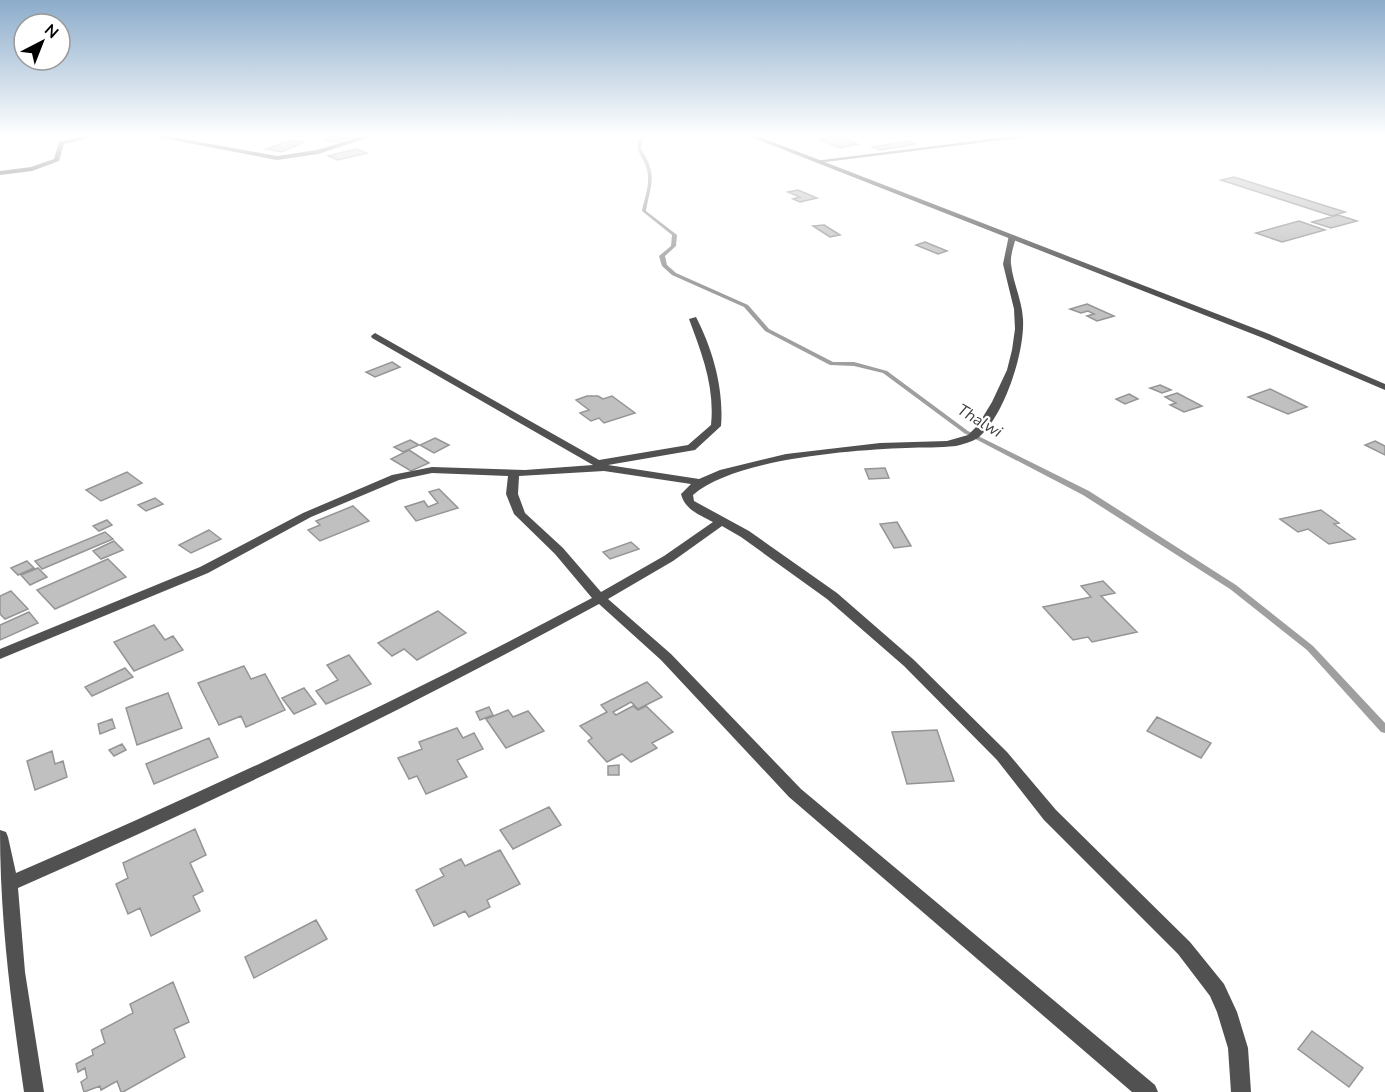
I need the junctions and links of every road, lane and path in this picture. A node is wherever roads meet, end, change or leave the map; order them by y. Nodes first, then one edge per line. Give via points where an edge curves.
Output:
1 (881, 186) edge
2 (1012, 237) junction
3 (693, 319) dead end
4 (375, 336) dead end
5 (1385, 387) edge
6 (601, 466) junction
7 (514, 473) junction
8 (698, 482) junction
9 (722, 521) junction
10 (599, 598) junction
11 (0, 654) edge
12 (0, 837) edge
13 (9, 884) junction
14 (34, 1092) edge
15 (1148, 1092) edge
16 (1241, 1092) edge

1 - 2 street
2 - 5 street
2 - 8 street via 1007,261 1019,327 1014,359 996,404 974,436 961,441 774,460 732,469
3 - 6 street via 720,405 716,426 691,448
4 - 6 street
6 - 7 street
6 - 8 street
7 - 10 street via 512,494 520,514 560,551
7 - 11 street via 432,470 396,477 307,515 204,570
8 - 9 street via 687,494 689,502
9 - 10 street via 666,562
9 - 16 street via 832,596 909,663 1002,756 1050,815 1184,948 1217,990 1227,1012 1238,1048
10 - 13 street via 366,721
10 - 15 street via 666,657 795,793
12 - 13 street
13 - 14 street via 16,972

